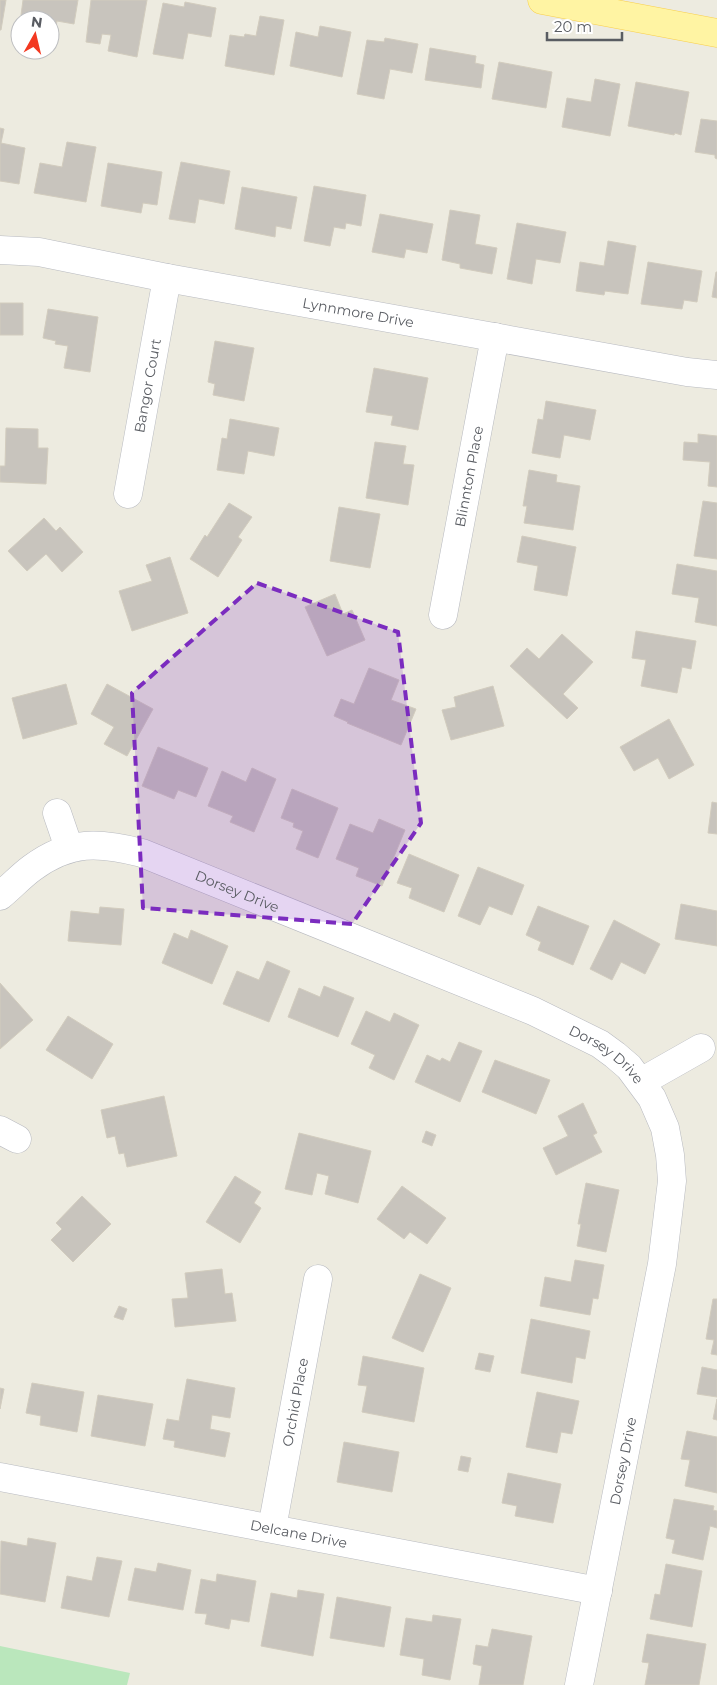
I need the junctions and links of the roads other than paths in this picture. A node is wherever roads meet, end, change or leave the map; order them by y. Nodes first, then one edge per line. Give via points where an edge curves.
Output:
1 (542, 0) edge
2 (717, 33) edge
3 (0, 250) edge
4 (167, 278) junction
5 (495, 337) junction
6 (717, 375) edge
7 (128, 494) dead end
8 (444, 615) dead end
9 (58, 813) dead end
10 (69, 848) junction
11 (1, 895) edge
12 (701, 1048) dead end
13 (641, 1082) junction
14 (318, 1279) dead end
15 (0, 1477) edge
16 (272, 1528) junction
17 (598, 1591) junction
18 (579, 1685) edge

1 - 2 main road
3 - 4 street, Lynnmore Drive via 39,252
4 - 5 street, Lynnmore Drive
4 - 7 street, Bangor Court
5 - 6 street, Lynnmore Drive
5 - 8 street, Blinnton Place
9 - 10 street
10 - 11 street, Dorsey Drive via 31,868
10 - 13 street, Dorsey Drive via 95,844 142,853 524,1008 600,1044 629,1067
12 - 13 street
13 - 17 street, Dorsey Drive via 665,1128 672,1181 662,1264
14 - 16 street, Orchid Place
15 - 16 street, Delcane Drive
16 - 17 street, Delcane Drive
17 - 18 street, Dorsey Drive

